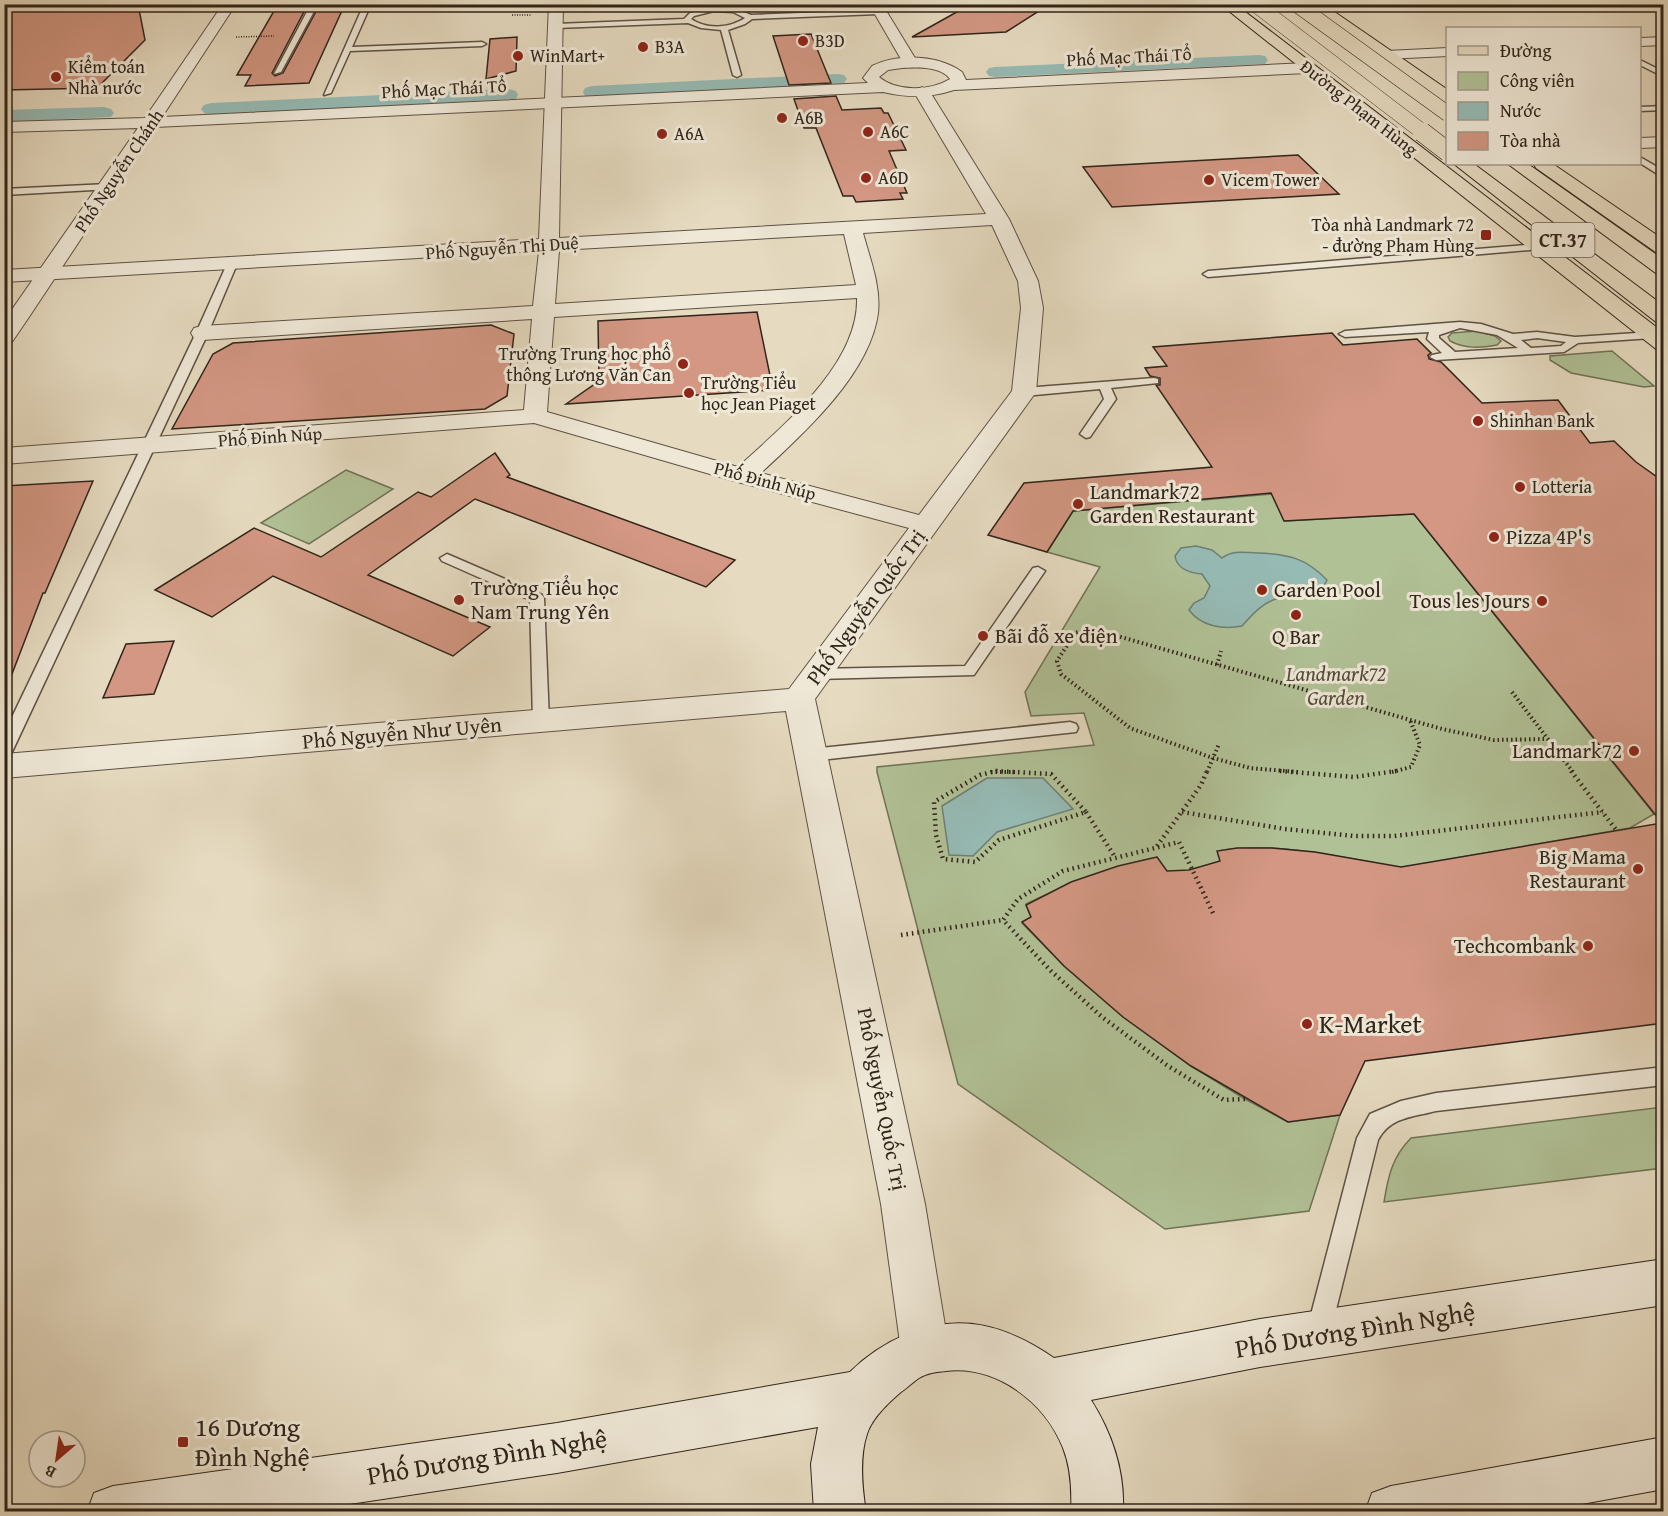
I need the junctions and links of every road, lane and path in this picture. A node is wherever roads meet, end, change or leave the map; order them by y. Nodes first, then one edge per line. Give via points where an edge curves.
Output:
1 (231, 4) edge
2 (315, 4) edge
3 (368, 4) edge
4 (556, 4) edge
5 (1226, 4) edge
6 (1255, 4) edge
7 (1296, 4) edge
8 (1313, 4) edge
9 (713, 7) edge
10 (877, 8) edge
11 (749, 17) junction
12 (688, 21) junction
13 (556, 26) junction
14 (724, 27) junction
15 (1664, 41) edge
16 (1641, 42) edge
17 (482, 44) dead end
18 (347, 49) junction
19 (1284, 50) junction
20 (1261, 51) dead end
21 (1446, 52) edge
22 (1386, 56) junction
23 (910, 63) junction
24 (1641, 63) edge
25 (970, 65) dead end
26 (941, 66) junction
27 (1307, 68) junction
28 (879, 69) junction
29 (860, 70) dead end
30 (277, 72) dead end
31 (736, 75) dead end
32 (1664, 75) edge
33 (574, 83) dead end
34 (952, 85) junction
35 (885, 87) junction
36 (549, 90) junction
37 (922, 92) junction
38 (328, 93) dead end
39 (1446, 97) edge
40 (166, 100) junction
41 (189, 100) dead end
42 (143, 101) dead end
43 (1664, 108) edge
44 (1641, 109) edge
45 (1446, 113) edge
46 (150, 123) junction
47 (4, 127) edge
48 (1664, 142) edge
49 (1641, 143) edge
50 (1446, 150) edge
51 (1641, 161) edge
52 (1464, 165) edge
53 (1518, 165) edge
54 (1543, 165) edge
55 (1664, 175) edge
56 (108, 187) junction
57 (4, 192) edge
58 (999, 219) junction
59 (852, 227) junction
60 (549, 245) junction
61 (1539, 247) junction
62 (1664, 249) edge
63 (232, 264) junction
64 (1664, 270) edge
65 (51, 273) junction
66 (1208, 274) dead end
67 (4, 276) edge
68 (868, 291) junction
69 (542, 311) junction
70 (1664, 317) edge
71 (1441, 328) junction
72 (202, 333) junction
73 (1345, 334) dead end
74 (4, 337) edge
75 (1511, 337) junction
76 (1658, 339) edge
77 (1575, 340) junction
78 (1528, 351) junction
79 (1452, 356) junction
80 (1436, 357) dead end
81 (1154, 381) dead end
82 (1104, 385) junction
83 (1024, 392) junction
84 (535, 416) junction
85 (1086, 434) dead end
86 (147, 447) junction
87 (4, 456) edge
88 (744, 476) junction
89 (927, 525) junction
90 (447, 558) dead end
91 (1038, 571) dead end
92 (1221, 651) dead end
93 (1217, 664) junction
94 (807, 687) junction
95 (1512, 692) dead end
96 (1410, 720) junction
97 (541, 721) junction
98 (1070, 728) dead end
99 (1546, 739) junction
100 (1220, 744) dead end
101 (4, 752) edge
102 (811, 755) junction
103 (1213, 758) junction
104 (4, 766) edge
105 (1086, 812) junction
106 (1182, 812) junction
107 (1603, 812) junction
108 (1617, 831) dead end
109 (1157, 847) junction
110 (1115, 857) junction
111 (1213, 913) dead end
112 (1003, 920) junction
113 (901, 935) dead end
114 (1664, 1076) edge
115 (1245, 1099) dead end
116 (1664, 1282) edge
117 (1318, 1335) junction
118 (925, 1350) junction
119 (1048, 1384) junction
120 (861, 1395) junction
121 (1664, 1463) edge
122 (113, 1512) edge
123 (840, 1512) edge
124 (1097, 1512) edge
125 (1391, 1512) edge

1 - 40 street, Phố Nguyễn Chánh
2 - 30 lane
3 - 18 lane
4 - 13 street
5 - 19 main road, Đường Phạm Hùng
6 - 50 main road, bridge
7 - 45 main road, bridge
8 - 22 main road
9 - 11 lane
9 - 12 lane via 692,14
10 - 11 lane
10 - 23 street
11 - 14 lane via 741,24
12 - 13 lane
12 - 14 lane
13 - 36 street
14 - 31 lane
15 - 16 street
17 - 18 lane
18 - 38 lane
19 - 20 street
19 - 27 main road, Đường Phạm Hùng
21 - 22 street
22 - 39 main road
23 - 26 street
23 - 28 street
24 - 32 lane
25 - 26 street
26 - 34 street via 957,75 958,81
27 - 34 street, Phố Mạc Thái Tổ
27 - 61 main road, Đường Phạm Hùng
28 - 29 street
28 - 35 street via 871,78
33 - 36 street, Phố Mạc Thái Tổ
34 - 37 street, Phố Mạc Thái Tổ
35 - 36 street, Phố Mạc Thái Tổ
35 - 37 street, Phố Mạc Thái Tổ
36 - 46 street, Phố Mạc Thái Tổ
36 - 60 street
37 - 58 street, Phố Nguyễn Quốc Trị
40 - 41 street
40 - 42 street
40 - 46 street, Phố Nguyễn Chánh
43 - 44 lane
46 - 47 street, Phố Mạc Thái Tổ
46 - 56 street, Phố Nguyễn Chánh
48 - 49 street
51 - 55 lane
52 - 70 main road, CT.37
53 - 64 main road, CT.37
54 - 62 main road
56 - 57 lane
56 - 65 street, Phố Nguyễn Chánh
58 - 59 street, Phố Nguyễn Thị Duệ
58 - 83 street, Phố Nguyễn Quốc Trị via 1029,290 1031,333
59 - 60 street, Phố Nguyễn Thị Duệ
59 - 68 street
60 - 63 street, Phố Nguyễn Thị Duệ
60 - 69 street
61 - 66 lane
61 - 76 main road, Đường Phạm Hùng
63 - 65 street, Phố Nguyễn Thị Duệ
63 - 72 lane
65 - 67 street, Phố Nguyễn Thị Duệ
65 - 74 street, Phố Nguyễn Chánh
68 - 69 street
68 - 88 street via 863,329 837,376 799,423
69 - 72 street
69 - 84 street
71 - 73 lane
71 - 75 lane via 1478,327
71 - 79 lane via 1433,339
72 - 86 lane
75 - 77 lane via 1537,335
75 - 78 lane
76 - 77 lane
77 - 78 lane via 1564,348
78 - 79 lane
79 - 80 lane
81 - 82 lane
82 - 83 lane
82 - 85 lane via 1110,399
83 - 89 street, Phố Nguyễn Quốc Trị
84 - 86 street, Phố Đinh Núp
84 - 88 street, Phố Đinh Núp
86 - 87 street, Phố Đinh Núp
86 - 101 lane
88 - 89 street, Phố Đinh Núp
89 - 94 street, Phố Nguyễn Quốc Trị
90 - 97 lane via 537,598
91 - 94 lane via 969,671
92 - 93 path
93 - 96 path
93 - 103 path via 1086,630 1075,633 1057,662 1061,674 1130,728
94 - 97 street, Phố Nguyễn Như Uyên
94 - 102 street, Phố Nguyễn Quốc Trị
95 - 99 path
96 - 99 path via 1494,740
96 - 103 path via 1420,745 1411,767 1385,774 1354,777 1250,768
97 - 104 street, Phố Nguyễn Như Uyên
98 - 102 lane
99 - 107 path
100 - 103 path
102 - 118 street, Phố Nguyễn Quốc Trị via 903,1204
103 - 106 path
105 - 105 path via 1051,774 996,771 980,775 934,802 936,835 943,859 975,862 999,840
105 - 110 path
106 - 107 path via 1285,829 1394,836
106 - 109 path
107 - 108 path
109 - 110 path
109 - 111 path via 1179,842
110 - 112 path via 1063,871 1018,899
112 - 113 path
112 - 115 path via 1085,1002 1168,1066 1224,1100
114 - 117 lane via 1436,1102 1401,1110 1377,1121 1365,1150
116 - 117 street, Phố Dương Đình Nghệ
117 - 119 street, Phố Dương Đình Nghệ
118 - 119 street via 963,1345 1003,1353
118 - 120 street via 889,1366
119 - 124 street via 1070,1407 1090,1449 1099,1495
120 - 122 street, Phố Dương Đình Nghệ via 557,1448
120 - 123 street via 842,1434 835,1479
121 - 125 street

